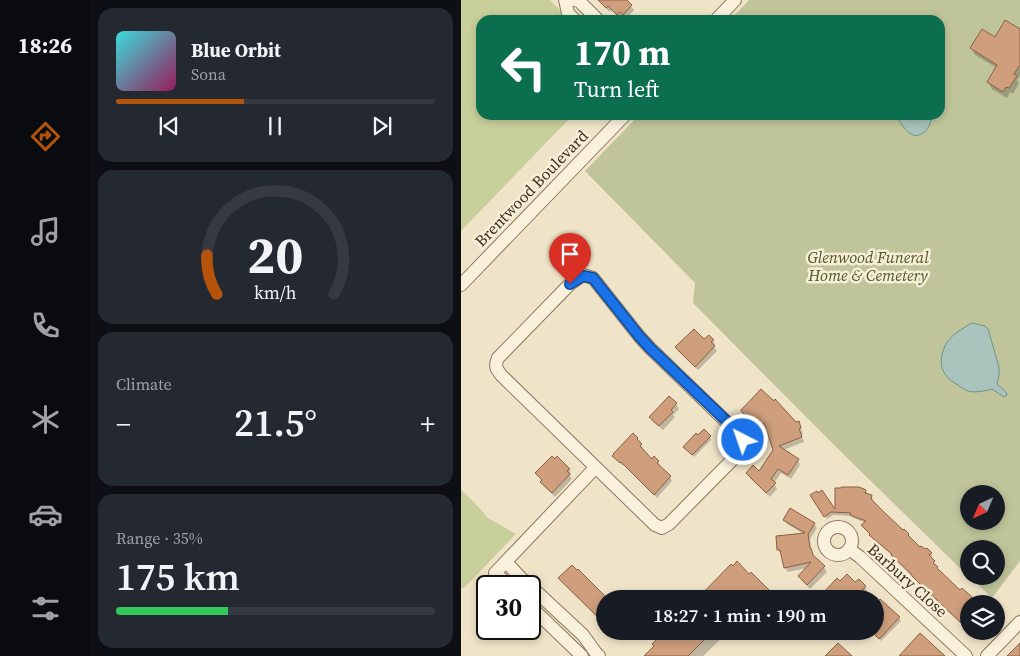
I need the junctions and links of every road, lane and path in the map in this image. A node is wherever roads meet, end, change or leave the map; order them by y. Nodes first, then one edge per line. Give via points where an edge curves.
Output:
1 (565, 0) edge
2 (574, 0) edge
3 (735, 0) edge
4 (570, 15) edge
5 (593, 15) edge
6 (721, 15) edge
7 (620, 120) edge
8 (461, 285) edge
9 (595, 468) junction
10 (849, 549) dead end
11 (505, 562) junction
12 (497, 575) edge
13 (541, 617) edge
14 (1020, 622) edge
15 (582, 656) edge
16 (599, 656) edge
17 (966, 656) edge
18 (987, 656) edge

1 - 4 street
2 - 5 street
3 - 6 street
7 - 8 street, Brentwood Boulevard
9 - 9 street via 662,528 738,454 743,440 650,348 593,278 583,276 570,284 495,363 502,376
9 - 11 street
10 - 17 street, Barbury Close
11 - 12 street via 495,573
11 - 16 street via 583,635
13 - 15 street
14 - 18 street

